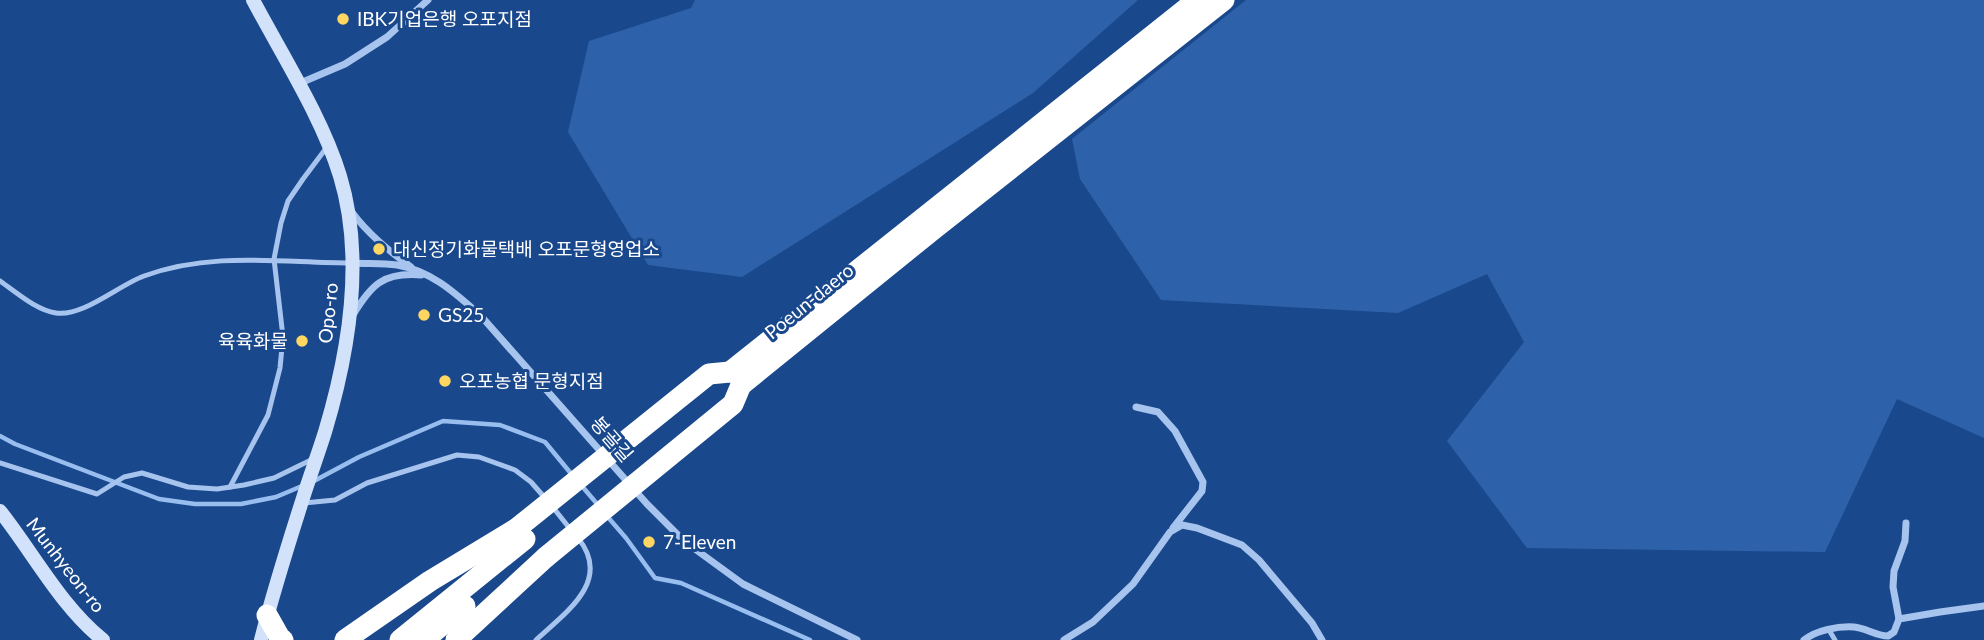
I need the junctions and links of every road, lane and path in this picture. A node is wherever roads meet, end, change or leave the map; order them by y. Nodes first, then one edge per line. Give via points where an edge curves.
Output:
1 (253, 0) edge
2 (428, 0) edge
3 (1197, 0) edge
4 (1224, 0) edge
5 (298, 84) junction
6 (329, 145) junction
7 (347, 204) junction
8 (274, 259) junction
9 (352, 263) junction
10 (415, 269) junction
11 (428, 275) junction
12 (0, 281) edge
13 (347, 325) junction
14 (735, 378) junction
15 (1136, 407) dead end
16 (316, 458) junction
17 (0, 463) edge
18 (230, 487) junction
19 (302, 499) junction
20 (0, 511) edge
21 (1906, 523) dead end
22 (1170, 532) junction
23 (531, 543) junction
24 (1984, 606) edge
25 (267, 615) junction
26 (1899, 619) junction
27 (1829, 630) junction
28 (103, 640) edge
29 (261, 640) edge
30 (283, 640) edge
31 (345, 640) edge
32 (400, 640) edge
33 (424, 640) edge
34 (456, 640) edge
35 (536, 640) edge
36 (857, 640) edge
37 (1064, 640) edge
38 (1322, 640) edge
39 (1804, 640) edge
40 (1836, 640) edge

1 - 5 street, Opo-ro
2 - 5 street via 387,37 345,64
3 - 14 highway, Poeun-daero
4 - 14 highway, Poeun-daero via 935,228
5 - 6 street, Opo-ro
6 - 7 street, Opo-ro
6 - 8 lane via 288,201
7 - 9 street, Opo-ro
7 - 10 street via 380,243
8 - 9 lane
8 - 12 lane via 178,265 142,277 69,313 42,308
8 - 18 lane via 283,337 280,368 268,415
9 - 10 street, 봉골길
9 - 13 street, Opo-ro
10 - 11 street, 봉골길
11 - 13 street via 397,275 374,285
11 - 36 street, 봉골길 via 481,316 684,541 743,584
13 - 16 street, Opo-ro via 337,386
14 - 23 highway, bridge via 733,404
14 - 23 highway, bridge via 709,374
15 - 22 street via 1158,412 1175,431 1203,482 1202,491
16 - 18 lane via 274,478
16 - 19 street, Opo-ro
17 - 18 lane via 97,494 124,477 142,474 188,487
19 - 25 street, Opo-ro
19 - 35 lane via 335,500 367,483 457,455 479,457 515,470 582,543 589,561 590,576 581,598
20 - 28 street, Munhyeon-ro via 50,582
21 - 26 street via 1894,571
22 - 37 street via 1133,584 1093,622
22 - 38 street via 1182,526 1197,528 1242,545
23 - 31 highway via 430,581
23 - 32 highway
23 - 33 highway
23 - 34 highway
24 - 26 street
25 - 29 street, Opo-ro
25 - 30 highway
26 - 27 street via 1888,636 1854,627
27 - 39 street
27 - 40 lane

